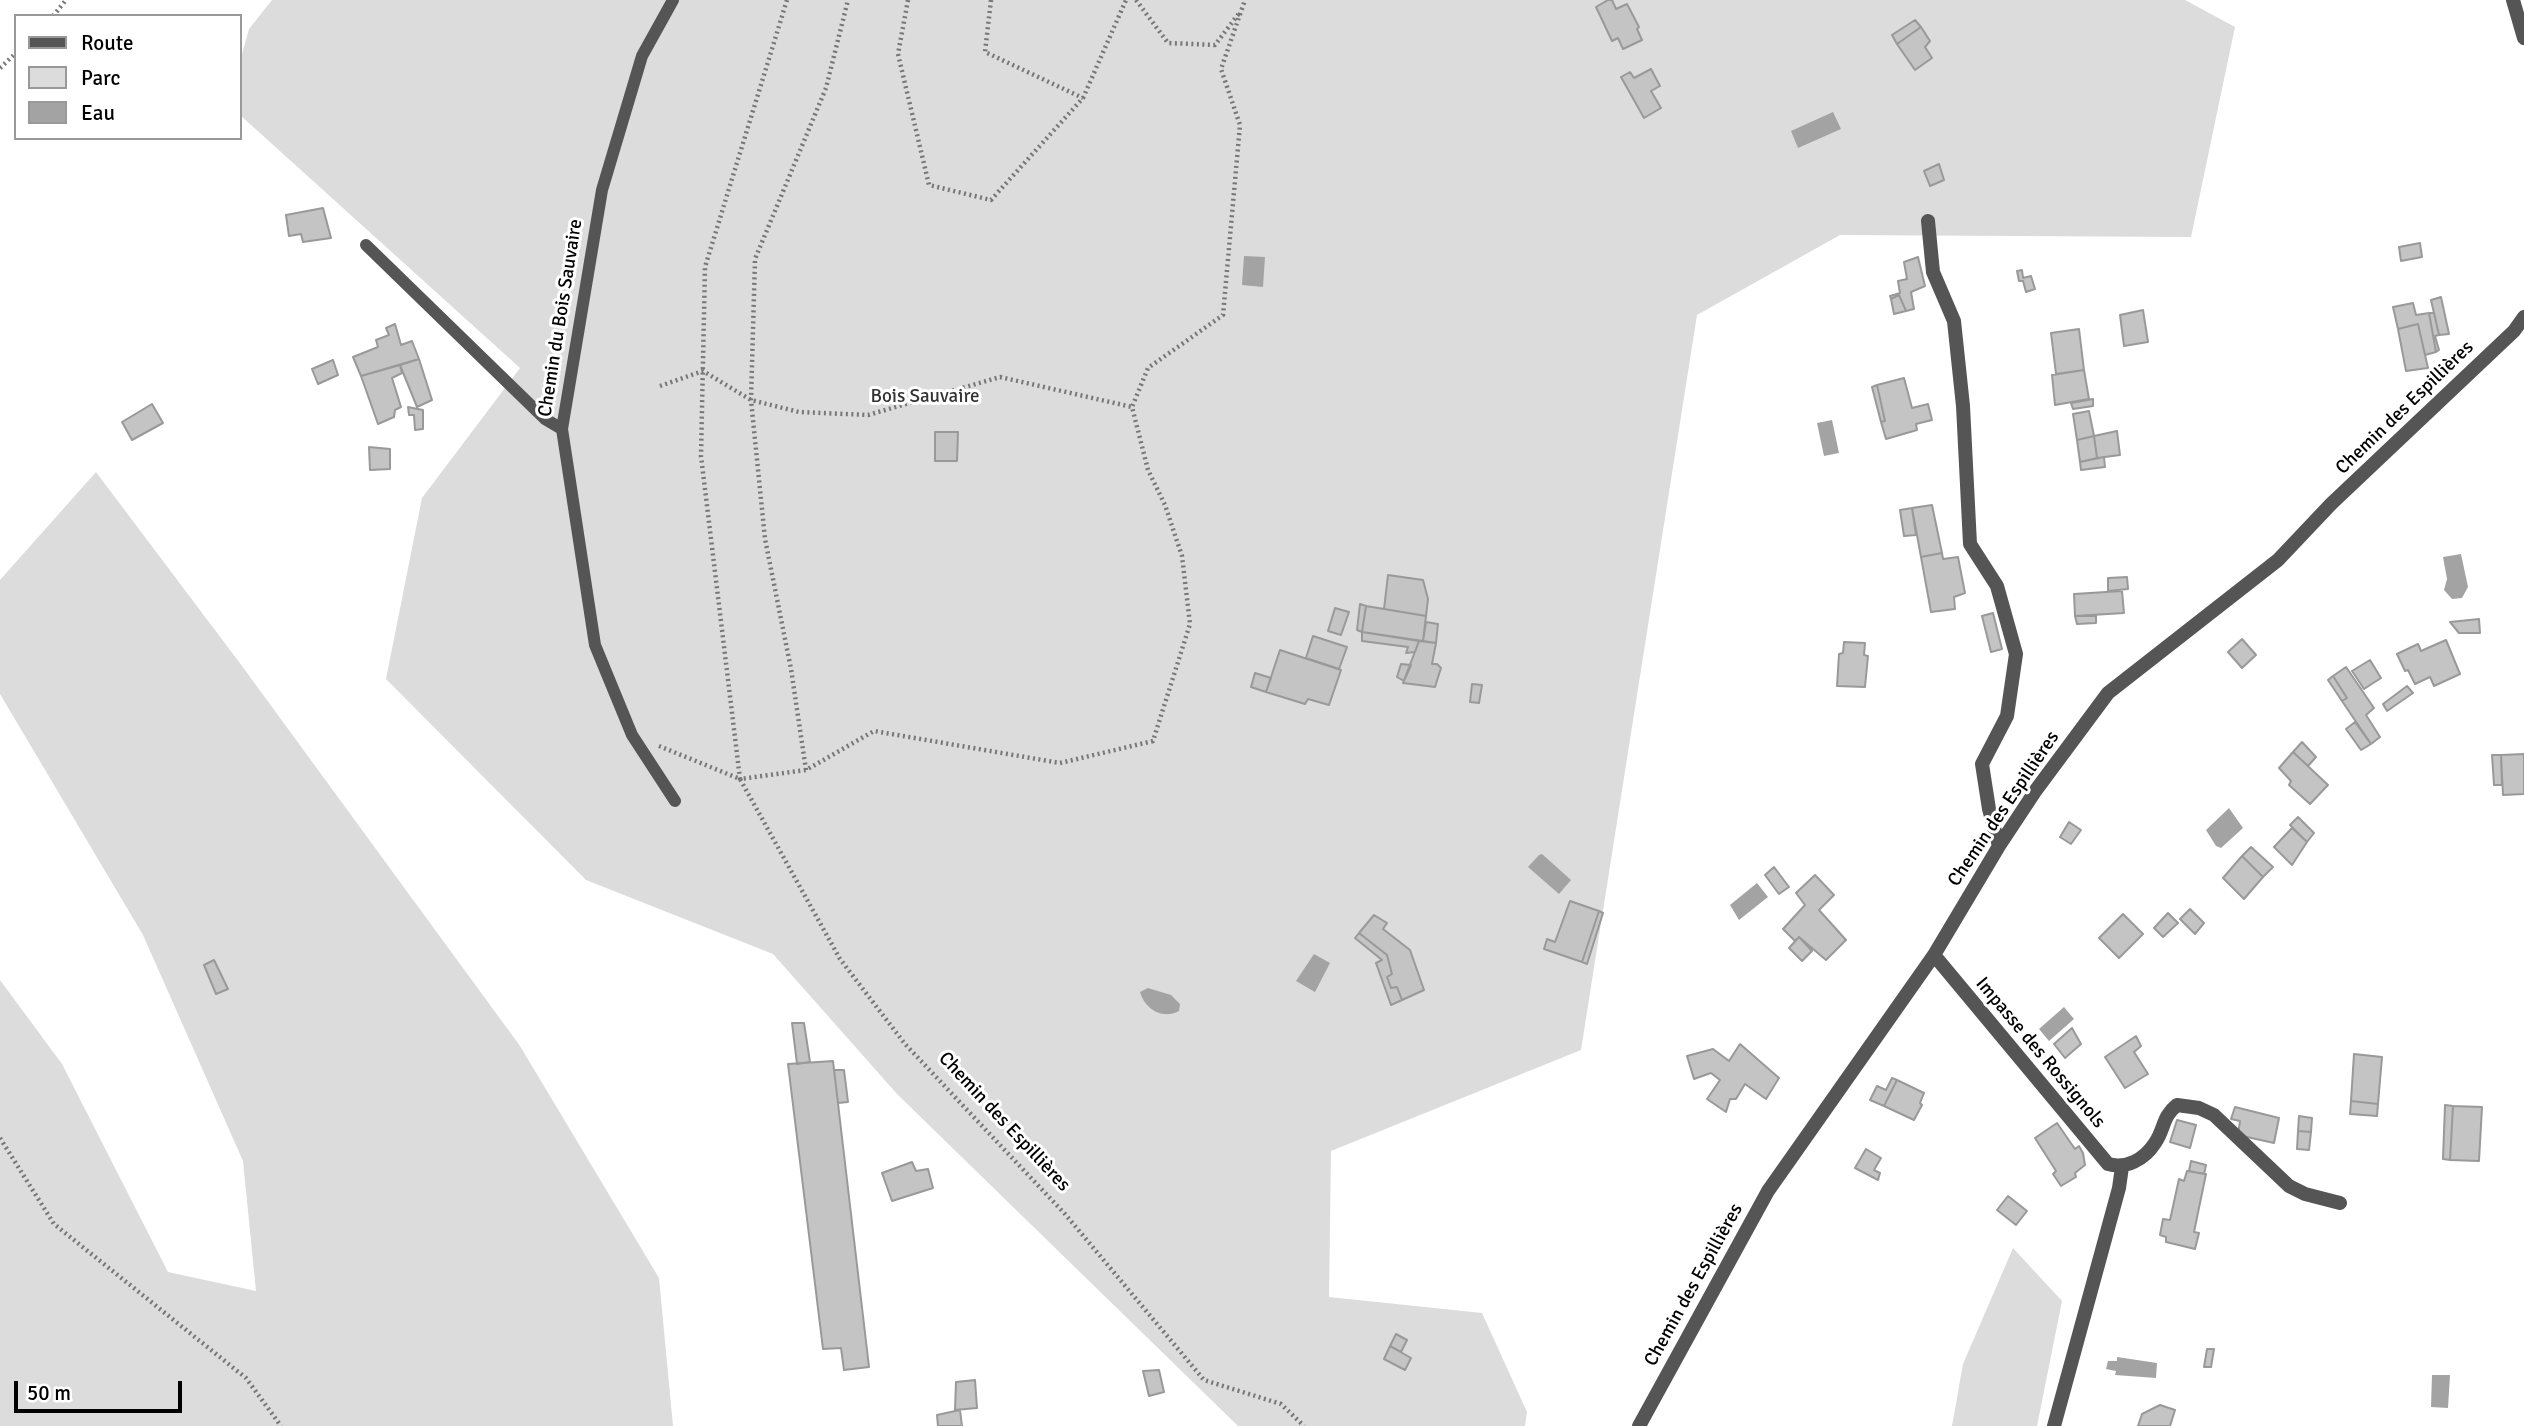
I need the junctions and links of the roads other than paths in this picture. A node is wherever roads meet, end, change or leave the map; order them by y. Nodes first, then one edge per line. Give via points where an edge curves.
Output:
1 (673, 0) edge
2 (2513, 0) edge
3 (2524, 38) edge
4 (1928, 221) dead end
5 (366, 245) dead end
6 (2524, 317) edge
7 (562, 429) junction
8 (675, 801) dead end
9 (1999, 846) junction
10 (1934, 955) junction
11 (2122, 1167) junction
12 (2340, 1203) dead end
13 (1639, 1426) edge
14 (2054, 1426) edge

1 - 7 lane, Chemin du Bois Sauvaire via 642,56 602,190
2 - 3 street
4 - 9 street via 1933,271 1954,321 1970,544 1997,586 2016,654 2007,716 1982,764
5 - 7 lane via 545,419
6 - 9 street, Chemin des Espillières via 2278,560 2108,693
7 - 8 lane, Chemin du Bois Sauvaire via 595,645 632,735
9 - 10 street, Chemin des Espillières
10 - 11 street, Impasse des Rossignols via 2108,1164
10 - 13 street, Chemin des Espillières via 1768,1191
11 - 12 street via 2155,1143 2167,1113 2177,1105 2199,1108 2214,1115 2290,1185
11 - 14 street

